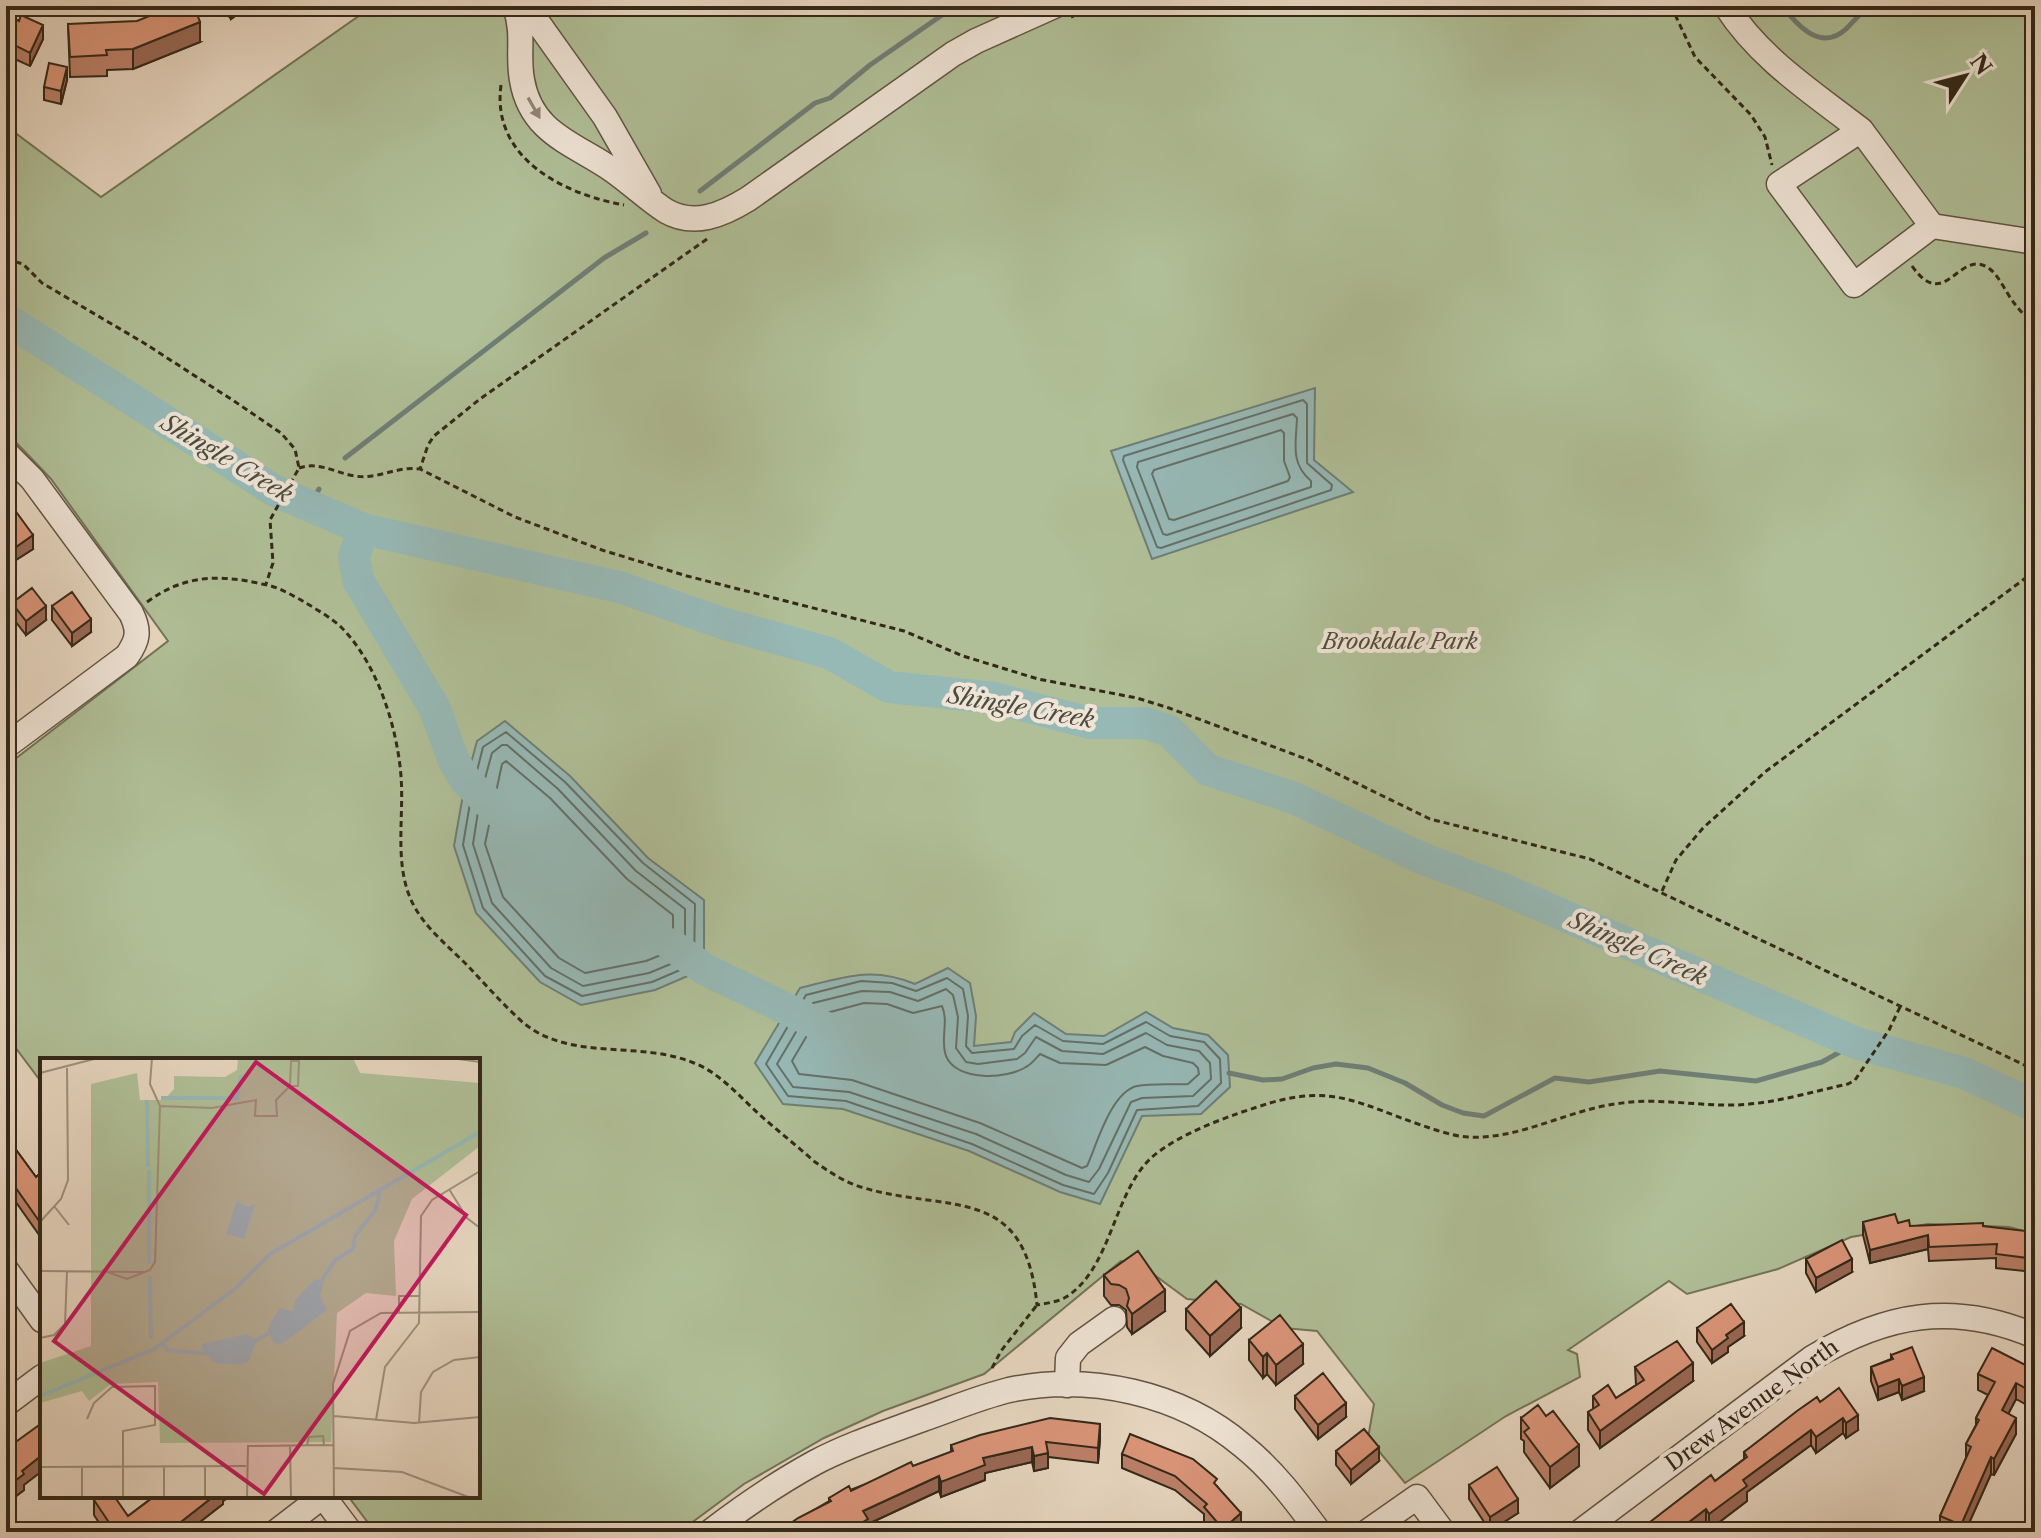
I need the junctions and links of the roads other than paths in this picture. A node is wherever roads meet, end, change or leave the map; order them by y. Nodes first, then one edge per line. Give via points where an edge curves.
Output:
1 (515, 6) edge
2 (526, 6) edge
3 (1726, 6) edge
4 (1062, 12) edge
5 (554, 44) junction
6 (522, 58) junction
7 (613, 128) junction
8 (1861, 130) junction
9 (591, 157) junction
10 (654, 203) junction
11 (1932, 226) junction
12 (2035, 242) edge
13 (6, 453) edge
14 (6, 746) edge
15 (6, 1270) edge
16 (40, 1317) edge
17 (1114, 1319) dead end
18 (2035, 1336) edge
19 (40, 1378) edge
20 (1067, 1385) junction
21 (6, 1404) edge
22 (320, 1498) edge
23 (324, 1498) edge
24 (276, 1532) edge
25 (350, 1532) edge
26 (710, 1532) edge
27 (1319, 1532) edge
28 (1367, 1532) edge
29 (1443, 1532) edge
30 (1580, 1532) edge

1 - 6 street
2 - 5 street
3 - 8 street via 1769,60
4 - 10 street via 953,54 732,209 686,219
5 - 6 street via 534,46
5 - 7 street
6 -> 9 street via 527,97 544,124
7 - 9 street via 609,149
7 - 10 street
8 - 11 street
8 - 11 street via 1779,184 1854,285
9 - 10 street
11 - 12 street
13 - 14 street via 32,479 135,620 137,641 127,656
15 - 16 street
17 - 20 street via 1068,1358
18 - 30 street, Drew Avenue North via 1956,1316 1880,1324 1845,1338
19 - 21 street
20 - 26 street via 990,1395 853,1446 770,1489
20 - 27 street via 1122,1390 1164,1401 1207,1421 1273,1473
22 - 24 street
23 - 25 street
28 - 29 street via 1417,1497

